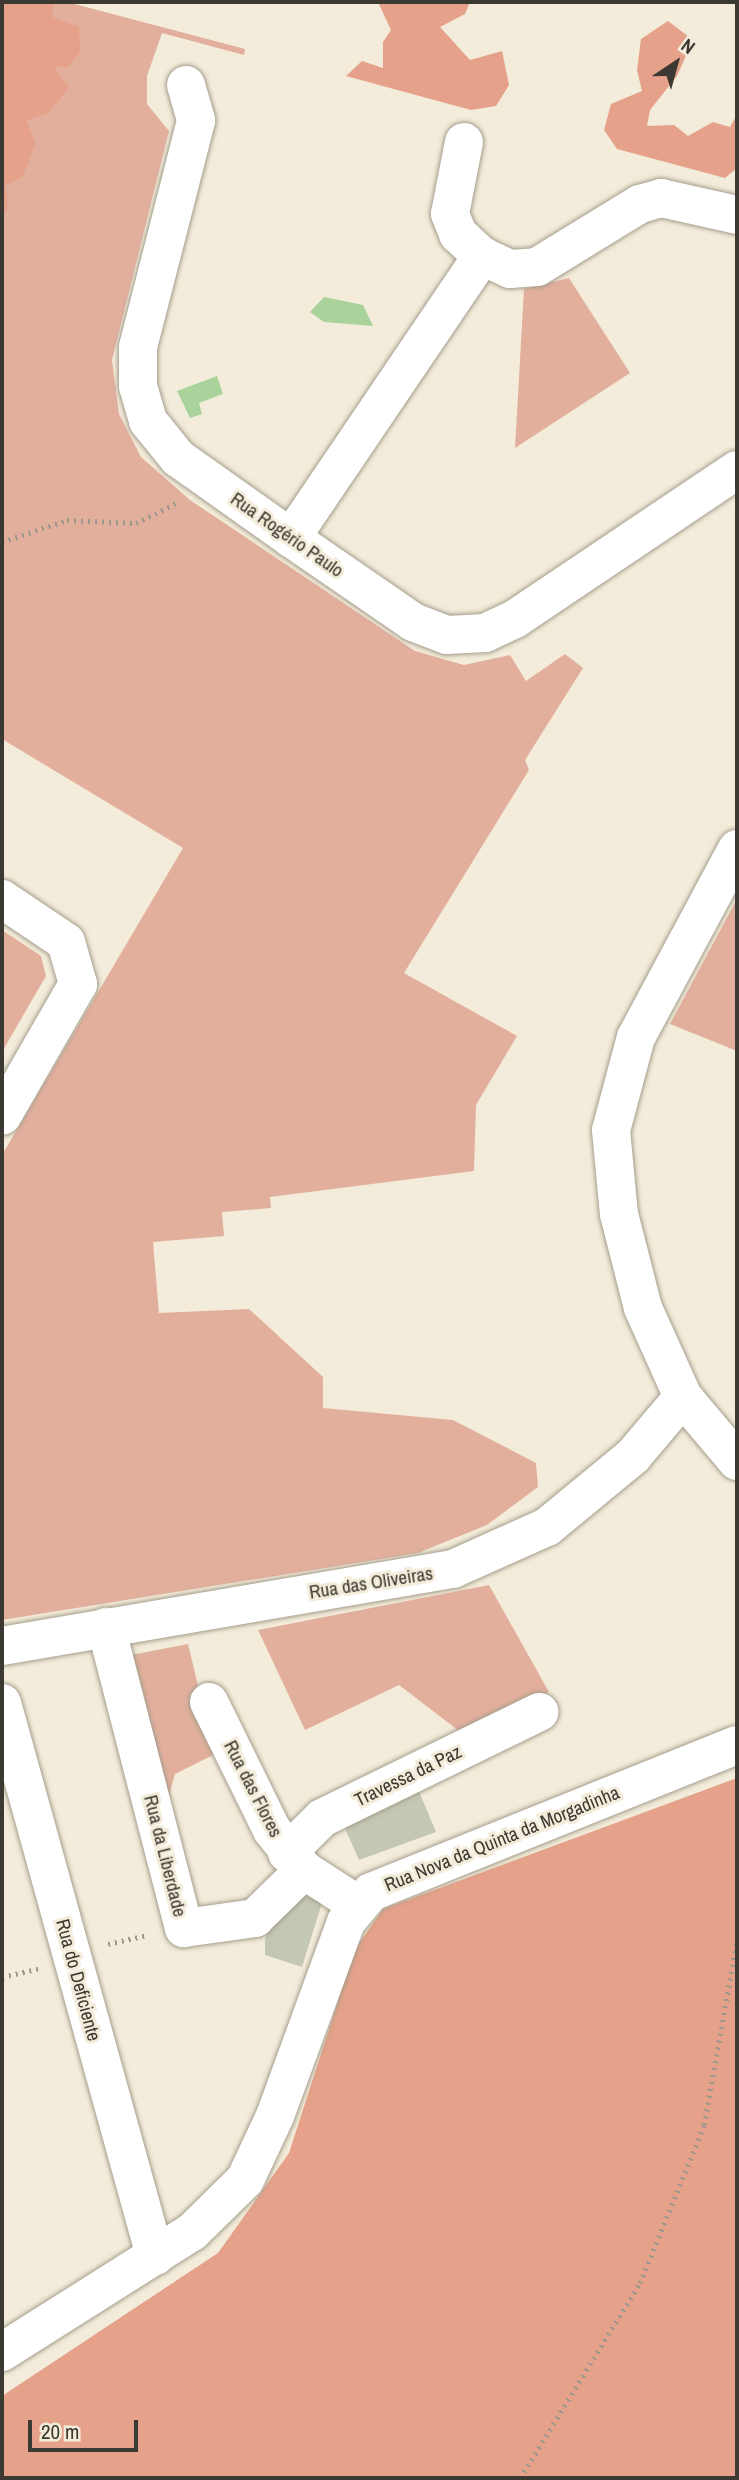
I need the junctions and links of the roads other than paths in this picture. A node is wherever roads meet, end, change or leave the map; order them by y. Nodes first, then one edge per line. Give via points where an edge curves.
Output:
1 (186, 85) dead end
2 (464, 142) dead end
3 (737, 215) edge
4 (482, 256) junction
5 (737, 470) edge
6 (291, 538) junction
7 (737, 849) edge
8 (2, 899) edge
9 (2, 1116) edge
10 (684, 1397) junction
11 (737, 1461) edge
12 (106, 1627) junction
13 (2, 1646) edge
14 (209, 1702) dead end
15 (2, 1703) edge
16 (539, 1712) dead end
17 (737, 1745) edge
18 (295, 1861) junction
19 (358, 1905) junction
20 (155, 2256) junction
21 (2, 2352) edge

1 - 6 street, Rua Rogério Paulo via 196,121 138,347 138,386 159,440
2 - 4 street via 450,214 458,234
3 - 4 street via 661,198 640,204 537,267 510,268
4 - 6 street
5 - 6 street, Rua Rogério Paulo via 515,619 485,633 447,635 414,622
7 - 10 street via 636,1037 611,1130 627,1253 643,1308
8 - 9 street via 66,942 78,984
10 - 11 street
10 - 12 street, Rua das Oliveiras via 633,1456 547,1527 453,1569
12 - 13 street, Rua das Oliveiras
12 - 18 street, Rua da Liberdade via 184,1928 254,1918
14 - 18 street, Rua das Flores
15 - 20 street, Rua do Deficiente
16 - 18 street, Travessa da Paz via 322,1818
17 - 19 street, Rua Nova da Quinta da Morgadinha via 387,1883
18 - 19 street
19 - 20 street via 245,2180 192,2232
20 - 21 street

